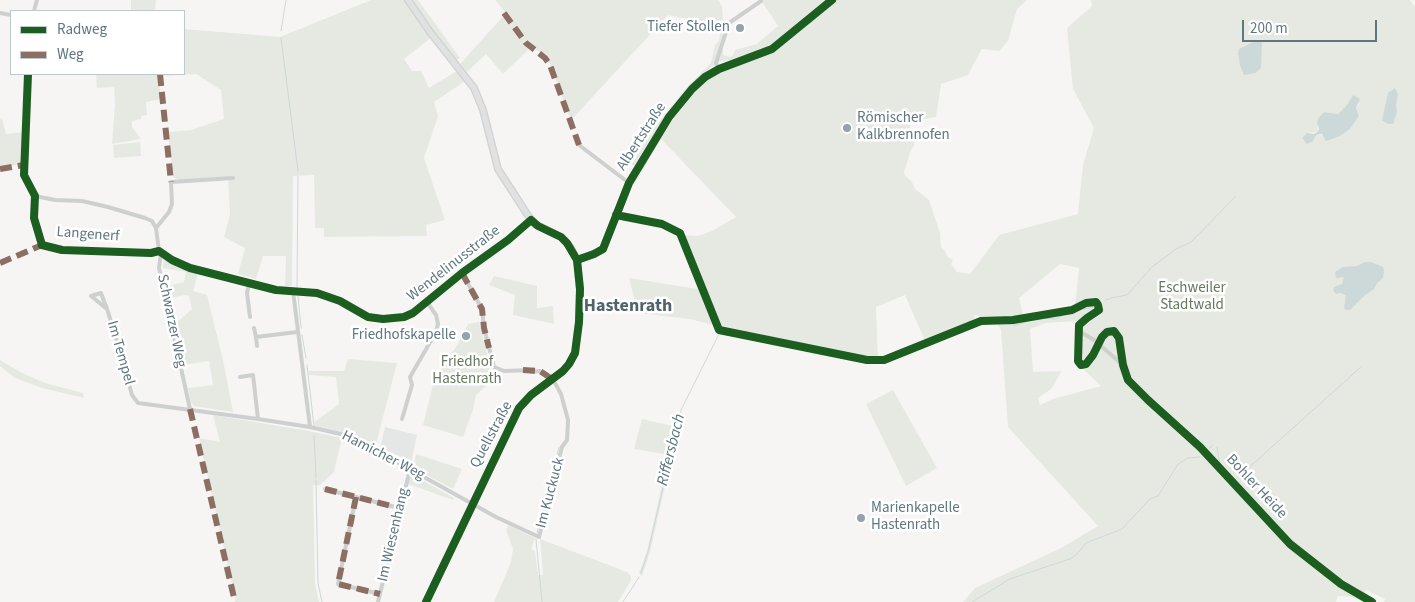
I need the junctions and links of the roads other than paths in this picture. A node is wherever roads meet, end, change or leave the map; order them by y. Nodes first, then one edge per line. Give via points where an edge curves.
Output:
1 (408, 0) edge
2 (832, 0) edge
3 (761, 1) edge
4 (719, 69) junction
5 (28, 75) edge
6 (579, 145) dead end
7 (233, 178) dead end
8 (629, 183) junction
9 (35, 196) junction
10 (531, 220) junction
11 (156, 228) junction
12 (151, 253) dead end
13 (161, 253) junction
14 (577, 260) junction
15 (462, 273) junction
16 (249, 283) junction
17 (293, 291) junction
18 (427, 302) junction
19 (107, 309) junction
20 (1092, 314) dead end
21 (250, 317) dead end
22 (254, 328) dead end
23 (1079, 331) junction
24 (298, 332) junction
25 (256, 337) junction
26 (1098, 344) junction
27 (256, 346) dead end
28 (1123, 364) junction
29 (259, 374) dead end
30 (253, 375) junction
31 (240, 377) dead end
32 (552, 379) junction
33 (190, 409) junction
34 (258, 419) junction
35 (402, 419) dead end
36 (310, 427) junction
37 (410, 469) junction
38 (325, 489) dead end
39 (356, 497) junction
40 (472, 504) junction
41 (399, 508) junction
42 (380, 594) junction
43 (378, 602) edge
44 (426, 602) edge
45 (1372, 602) edge

1 - 10 main road via 474,88 498,169
2 - 4 main road, Albertstraße via 772,49
3 - 4 street via 729,23 716,63
4 - 8 main road, Albertstraße via 692,89 669,118
5 - 9 street via 24,175
6 - 8 street, Albertstraße
7 - 11 street via 171,182 172,204
8 - 14 main road, Albertstraße via 603,249
9 - 11 street via 108,207 152,221
9 - 12 street, Langenerf via 34,218 42,245 62,250
10 - 14 main road via 561,237
10 - 15 street, Wendelinusstraße
11 - 13 street, Schwarzer Weg
13 - 16 street, Wendelinusstraße via 190,268
13 - 33 street, Schwarzer Weg via 160,268
14 - 32 main road, Quellstraße via 581,304 575,353 569,364
15 - 18 street, Wendelinusstraße
15 - 32 street via 482,309 494,367 504,371 540,371
16 - 17 street, Wendelinusstraße
16 - 21 street
17 - 18 street, Wendelinusstraße via 317,293 374,319 404,317
17 - 24 street
18 - 35 street via 438,324 410,377 412,385
19 - 19 street, Im Tempel via 101,293 90,296 96,300
19 - 33 street, Im Tempel via 132,395 138,403
20 - 23 street via 1082,321
22 - 25 street
23 - 26 street
23 - 26 street via 1078,361 1081,365 1088,361
24 - 25 street
24 - 36 street
25 - 27 street
26 - 28 street
26 - 28 street via 1107,332 1111,330 1117,334
28 - 45 street, Bohler Heide via 1128,380 1200,447 1290,544 1341,584
29 - 30 street
30 - 31 street
30 - 34 street
32 - 40 main road, Quellstraße via 519,408
32 - 40 street, Im Kuckuck via 558,387 568,420 567,440 562,448 539,537
33 - 34 street, Hamicher Weg
34 - 36 street, Hamicher Weg
36 - 37 street, Hamicher Weg via 362,442
37 - 40 street, Hamicher Weg
37 - 41 street, Im Wiesenhang
38 - 39 street
39 - 41 street
39 - 42 street via 338,584
40 - 44 main road, Quellstraße
41 - 42 street, Im Wiesenhang
42 - 43 street, Im Wiesenhang

